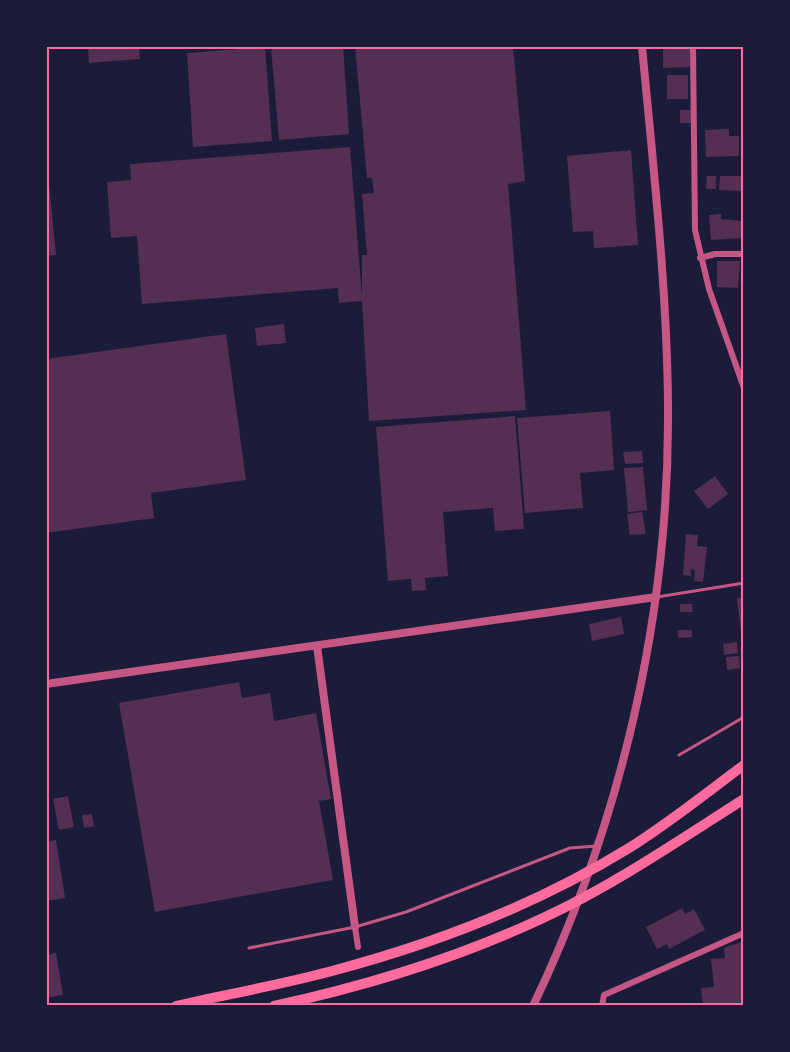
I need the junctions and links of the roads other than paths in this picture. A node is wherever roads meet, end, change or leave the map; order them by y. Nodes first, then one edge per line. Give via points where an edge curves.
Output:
1 (642, 46) edge
2 (693, 46) edge
3 (744, 254) edge
4 (699, 258) junction
5 (744, 388) edge
6 (744, 583) edge
7 (656, 597) junction
8 (317, 646) junction
9 (46, 684) edge
10 (744, 717) edge
11 (679, 755) dead end
12 (744, 765) edge
13 (744, 800) edge
14 (597, 846) junction
15 (355, 927) junction
16 (744, 933) edge
17 (358, 947) dead end
18 (249, 948) dead end
19 (176, 1005) edge
20 (274, 1005) edge
21 (533, 1005) edge
22 (602, 1005) edge

1 - 7 street via 665,320 668,406
2 - 4 street via 695,230
3 - 4 street
4 - 5 street
6 - 7 lane
7 - 8 street
7 - 14 street via 632,726
8 - 9 street
8 - 15 street
10 - 11 lane
12 - 19 highway via 631,847 542,895 387,955
13 - 20 highway via 624,876 544,918 434,962 328,994
14 - 15 lane via 570,848 406,912
14 - 21 street via 556,956
15 - 17 street
15 - 18 lane
16 - 22 street via 604,995

